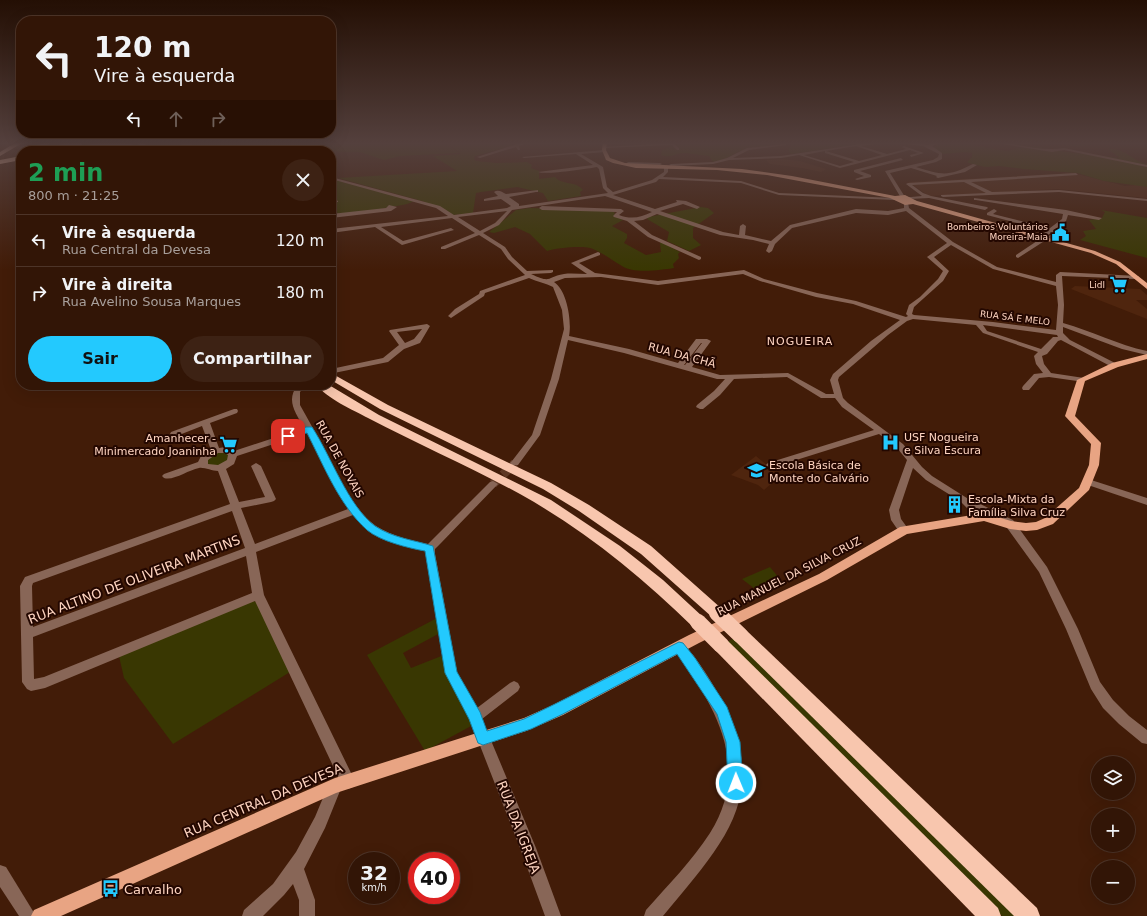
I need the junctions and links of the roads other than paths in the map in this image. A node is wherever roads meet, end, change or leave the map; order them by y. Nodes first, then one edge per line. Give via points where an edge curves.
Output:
1 (355, 185) edge
2 (604, 185) edge
3 (641, 185) edge
4 (749, 185) edge
5 (827, 185) edge
6 (895, 185) edge
7 (909, 185) edge
8 (973, 185) edge
9 (536, 191) dead end
10 (611, 193) junction
11 (601, 194) junction
12 (991, 194) junction
13 (957, 196) junction
14 (504, 197) junction
15 (903, 197) junction
16 (930, 197) junction
17 (619, 199) junction
18 (895, 199) junction
19 (486, 200) dead end
20 (675, 200) dead end
21 (912, 200) junction
22 (1147, 200) edge
23 (684, 202) junction
24 (513, 206) junction
25 (528, 206) junction
26 (637, 206) junction
27 (906, 206) junction
28 (697, 207) dead end
29 (985, 208) dead end
30 (389, 209) dead end
31 (994, 210) dead end
32 (620, 211) junction
33 (656, 212) junction
34 (1066, 212) junction
35 (336, 215) edge
36 (453, 217) junction
37 (1100, 218) dead end
38 (422, 220) junction
39 (630, 221) junction
40 (427, 225) dead end
41 (377, 226) junction
42 (743, 226) dead end
43 (336, 230) edge
44 (431, 230) dead end
45 (451, 230) dead end
46 (1050, 230) junction
47 (479, 233) junction
48 (436, 234) junction
49 (742, 236) junction
50 (1045, 238) junction
51 (772, 243) junction
52 (950, 243) junction
53 (443, 248) dead end
54 (769, 251) dead end
55 (598, 254) dead end
56 (1018, 256) dead end
57 (699, 258) dead end
58 (551, 271) dead end
59 (528, 274) junction
60 (593, 275) junction
61 (1136, 277) junction
62 (549, 282) junction
63 (1059, 285) junction
64 (1147, 287) edge
65 (451, 316) dead end
66 (908, 318) junction
67 (978, 323) junction
68 (1061, 325) junction
69 (1061, 335) junction
70 (565, 337) junction
71 (401, 348) junction
72 (1044, 352) junction
73 (1147, 354) edge
74 (1115, 365) junction
75 (336, 372) edge
76 (336, 375) edge
77 (1049, 375) junction
78 (732, 376) junction
79 (1081, 380) junction
80 (1026, 388) dead end
81 (298, 390) edge
82 (330, 390) edge
83 (838, 396) junction
84 (700, 407) dead end
85 (234, 411) dead end
86 (205, 422) junction
87 (309, 429) junction
88 (881, 431) junction
89 (174, 434) dead end
90 (216, 451) junction
91 (233, 454) junction
92 (912, 461) junction
93 (515, 462) tunnel mouth
94 (202, 464) junction
95 (772, 465) dead end
96 (256, 466) dead end
97 (221, 467) junction
98 (167, 476) dead end
99 (1088, 482) junction
100 (493, 484) tunnel mouth
101 (963, 499) junction
102 (1147, 502) edge
103 (235, 506) junction
104 (355, 510) junction
105 (974, 518) junction
106 (1013, 526) junction
107 (904, 530) junction
108 (430, 548) junction
109 (251, 550) junction
110 (258, 596) junction
111 (26, 635) junction
112 (679, 647) junction
113 (514, 687) dead end
114 (475, 717) junction
115 (1147, 738) edge
116 (483, 739) junction
117 (342, 784) junction
118 (296, 869) junction
119 (0, 873) edge
120 (28, 916) edge
121 (40, 916) edge
122 (250, 916) edge
123 (307, 916) edge
124 (552, 916) edge
125 (652, 916) edge
126 (990, 916) edge
127 (1030, 916) edge

1 - 36 street via 432,206
2 - 10 street
3 - 10 street
4 - 18 street via 779,194
5 - 18 main road
6 - 15 street
7 - 16 street
8 - 12 street
9 - 14 street
10 - 11 street
10 - 17 street
11 - 17 street
11 - 25 street
12 - 13 street
12 - 22 street via 1059,190
13 - 16 street
13 - 34 street
14 - 19 street
14 - 24 street
15 - 18 main road
15 - 21 main road
16 - 21 street
16 - 29 street
17 - 26 street
18 - 27 main road
20 - 23 street
21 - 27 main road
21 - 50 main road
23 - 28 street
23 - 33 street
24 - 25 street
24 - 25 street
24 - 36 street
24 - 47 street via 492,229
25 - 32 street
26 - 32 street
26 - 33 street
27 - 51 street via 888,213 856,211 790,227
27 - 52 street
30 - 35 street
31 - 46 street via 989,214
32 - 39 street via 616,216
33 - 39 street
33 - 49 street via 722,234
34 - 37 street
34 - 46 street via 1064,220
36 - 38 street
36 - 47 street
38 - 40 street
38 - 41 street
39 - 57 street via 650,236
41 - 43 street
41 - 48 street via 402,243
42 - 49 street
44 - 48 street
45 - 48 street
46 - 50 street via 1056,234
47 - 53 street
47 - 59 street via 503,248
49 - 51 street
50 - 56 street
50 - 61 main road via 1098,253 1118,263
51 - 54 street
52 - 63 street via 1001,270
52 - 66 street via 930,257 946,271 941,280 910,306
55 - 60 street via 574,263
58 - 59 street
59 - 62 street via 534,279
59 - 65 street via 482,292 482,295
60 - 62 street via 564,276
60 - 66 street, RUA SÁ E MELO via 658,284 744,272 762,280
61 - 63 street via 1060,274
61 - 64 main road
62 - 70 street via 556,286 565,310
63 - 68 street via 1061,305 1058,316
66 - 67 street, RUA SÁ E MELO
66 - 83 street via 836,376 834,380
67 - 69 street, RUA SÁ E MELO
67 - 72 street via 982,330 989,334
68 - 69 street
68 - 73 street via 1085,332 1126,350
69 - 72 street
69 - 74 street, RUA SÁ E MELO
70 - 78 street, RUA DA CHÃ via 720,377
70 - 93 street via 536,435
71 - 71 street via 417,341 427,326 392,331
71 - 75 street via 385,360
72 - 77 street via 1038,359
73 - 74 main road
74 - 79 main road
76 - 127 highway, bridge via 384,407 546,486 646,550 717,613
77 - 79 street
77 - 80 street via 1034,377
78 - 83 street, RUA DA CHÃ via 788,375 824,396
78 - 84 street via 717,394
79 - 99 main road, RUA MANUEL DA SILVA CRUZ via 1070,416 1096,443 1094,465
81 - 87 street, RUA DE NOVAIS via 296,405
82 - 126 highway, bridge via 352,405 522,490 577,522 647,574 698,622
83 - 88 street via 845,405
85 - 86 street
86 - 89 street
86 - 90 street
87 - 91 street
87 - 104 street, RUA DE NOVAIS
88 - 92 street via 900,446
88 - 95 street
90 - 91 street via 228,450
90 - 94 street via 205,457
91 - 97 street via 232,460
92 - 101 street via 935,483
92 - 107 street via 894,510 896,520
94 - 97 street via 210,469
94 - 98 street
96 - 103 street via 270,499
97 - 103 street
99 - 102 street
99 - 106 main road, RUA MANUEL DA SILVA CRUZ via 1078,495 1044,524
100 - 108 street
101 - 105 street via 974,509
101 - 106 street
103 - 109 street
103 - 111 street via 32,577 26,586
104 - 108 street, RUA DE NOVAIS via 372,528 384,535 404,544
104 - 109 street, RUA ALTINO DE OLIVEIRA MARTINS
105 - 106 main road, RUA MANUEL DA SILVA CRUZ via 989,517
105 - 107 main road, RUA MANUEL DA SILVA CRUZ
106 - 115 street via 1043,570 1072,629 1095,685 1108,704
107 - 112 main road, RUA MANUEL DA SILVA CRUZ via 823,577
108 - 114 street, RUA DA IGREJA via 451,673
109 - 110 street
109 - 111 street, RUA ALTINO DE OLIVEIRA MARTINS
110 - 111 street via 38,684 31,685 28,682
110 - 117 street
112 - 116 main road, RUA CENTRAL DA DEVESA via 558,710
112 - 125 street via 723,712 733,742 735,796 723,825 705,853
113 - 114 street
114 - 116 street, RUA DA IGREJA
116 - 117 main road, RUA CENTRAL DA DEVESA
116 - 124 street, RUA DA IGREJA via 528,848
117 - 118 street via 327,807
117 - 121 main road, RUA CENTRAL DA DEVESA
118 - 122 street via 279,890
118 - 123 street via 307,900
119 - 120 street

